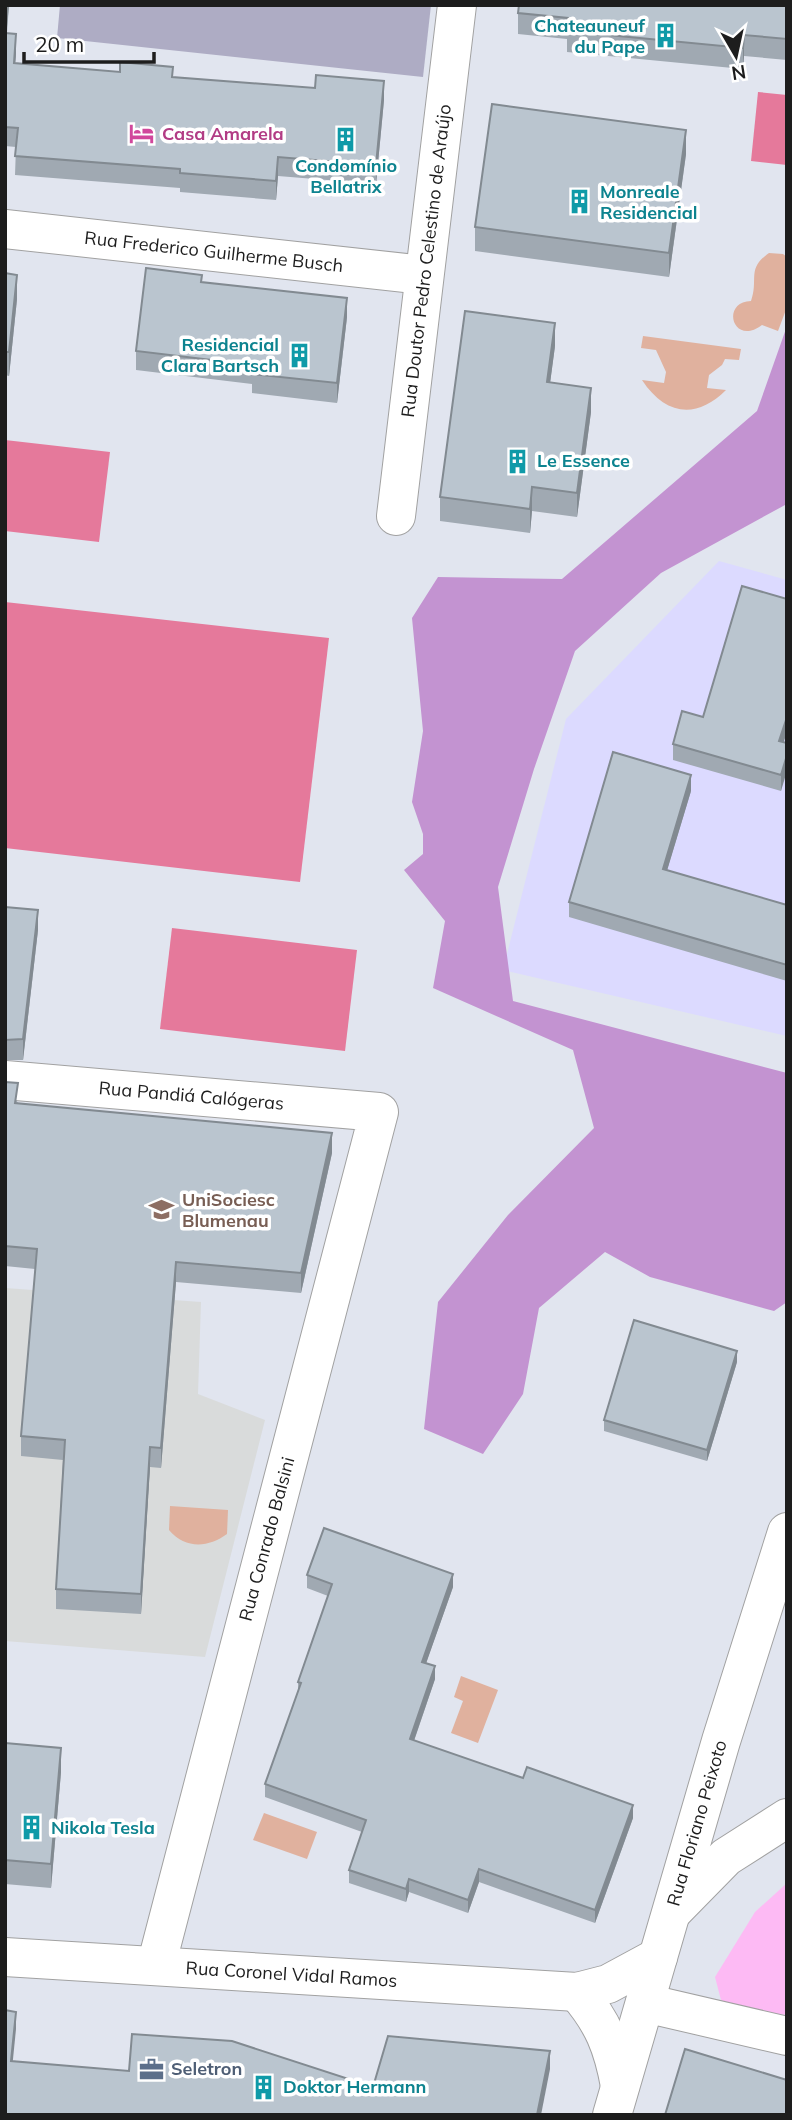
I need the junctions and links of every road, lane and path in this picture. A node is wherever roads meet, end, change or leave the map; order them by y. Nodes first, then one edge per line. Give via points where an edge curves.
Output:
1 (457, 5) edge
2 (5, 229) edge
3 (424, 275) junction
4 (396, 516) dead end
5 (5, 1080) edge
6 (379, 1112) joint
7 (787, 1532) edge
8 (787, 1818) edge
9 (672, 1912) junction
10 (5, 1957) edge
11 (658, 1957) junction
12 (156, 1966) junction
13 (578, 1992) junction
14 (645, 2003) junction
15 (787, 2036) edge
16 (616, 2100) edge

1 - 3 street, Rua Doutor Pedro Celestino de Araújo
2 - 3 street, Rua Frederico Guilherme Busch
3 - 4 street, Rua Doutor Pedro Celestino de Araújo
5 - 6 street, Rua Pandiá Calógeras
6 - 12 street, Rua Conrado Balsini
7 - 9 street, Rua Floriano Peixoto
8 - 9 street via 726,1857
9 - 11 street, Rua Floriano Peixoto
10 - 12 street, Rua Coronel Vidal Ramos
11 - 13 street, Rua Coronel Vidal Ramos via 608,1984
11 - 14 street, Rua Floriano Peixoto
12 - 13 street, Rua Coronel Vidal Ramos
13 - 16 street via 603,2028 615,2056
14 - 15 street
14 - 16 street, Rua Floriano Peixoto

